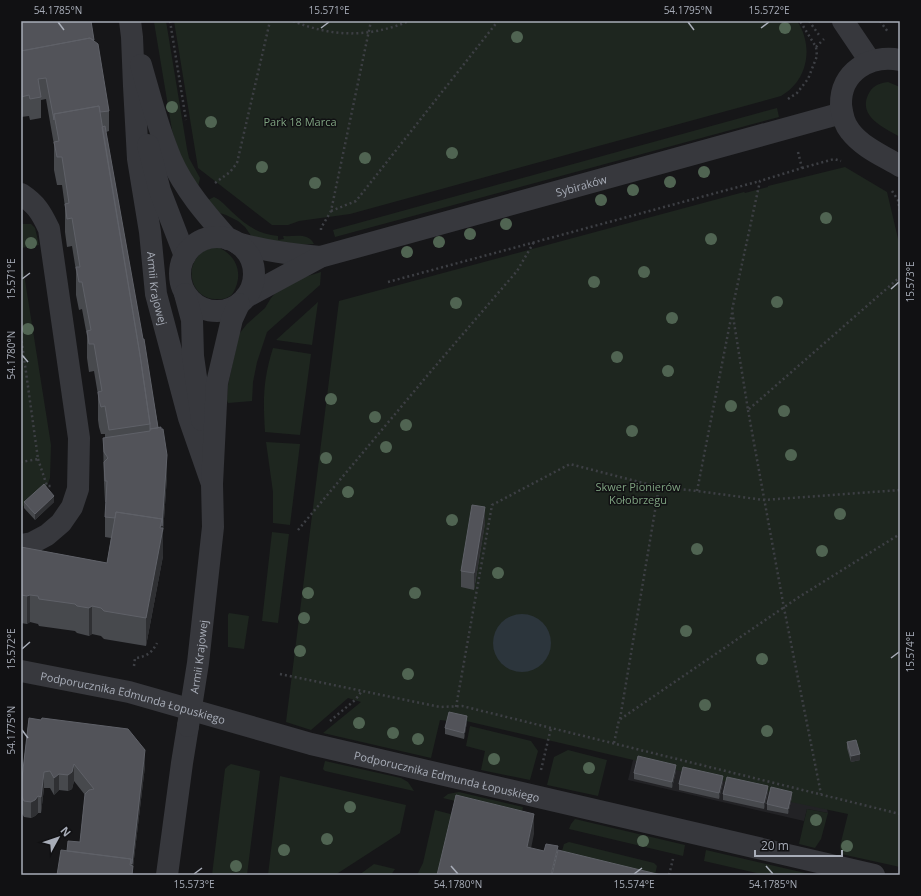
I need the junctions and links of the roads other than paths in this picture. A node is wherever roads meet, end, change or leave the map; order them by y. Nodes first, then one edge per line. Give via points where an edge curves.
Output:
1 (843, 21) edge
2 (131, 29) edge
3 (900, 60) edge
4 (870, 61) junction
5 (134, 86) junction
6 (842, 113) junction
7 (900, 166) edge
8 (21, 194) edge
9 (232, 241) junction
10 (185, 256) junction
11 (320, 257) junction
12 (185, 294) junction
13 (242, 300) junction
14 (212, 484) junction
15 (21, 545) edge
16 (21, 671) edge
17 (189, 718) junction
18 (167, 875) edge
19 (874, 875) edge

1 - 4 street
2 - 5 street, Armii Krajowej
2 - 9 street, Armii Krajowej via 171,159 194,198
3 - 4 street via 883,58
4 - 6 street via 857,69 848,79 841,100
5 - 10 street, Armii Krajowej via 160,191
5 - 14 street, Armii Krajowej via 138,159 150,232 156,294 189,418
6 - 7 street via 848,130 858,140
6 - 11 street, Sybiraków
8 - 15 street via 33,202 42,214 48,229 79,438 78,489 72,507 61,524 47,535 32,543
9 - 10 street via 218,237 208,238 190,248
9 - 11 street, Sybiraków via 258,249
9 - 13 street via 247,254 253,268 251,288
10 - 12 street via 180,265 179,275
11 - 13 street, Sybiraków
12 - 13 street via 200,308 210,311 230,309
12 - 14 street, Armii Krajowej via 192,320 193,356
13 - 14 street, Armii Krajowej via 232,319 217,383
14 - 17 street, Armii Krajowej via 213,527 198,663
16 - 17 street, Podporucznika Edmunda Łopuskiego via 123,690
17 - 18 street, Armii Krajowej
17 - 19 street, Podporucznika Edmunda Łopuskiego

